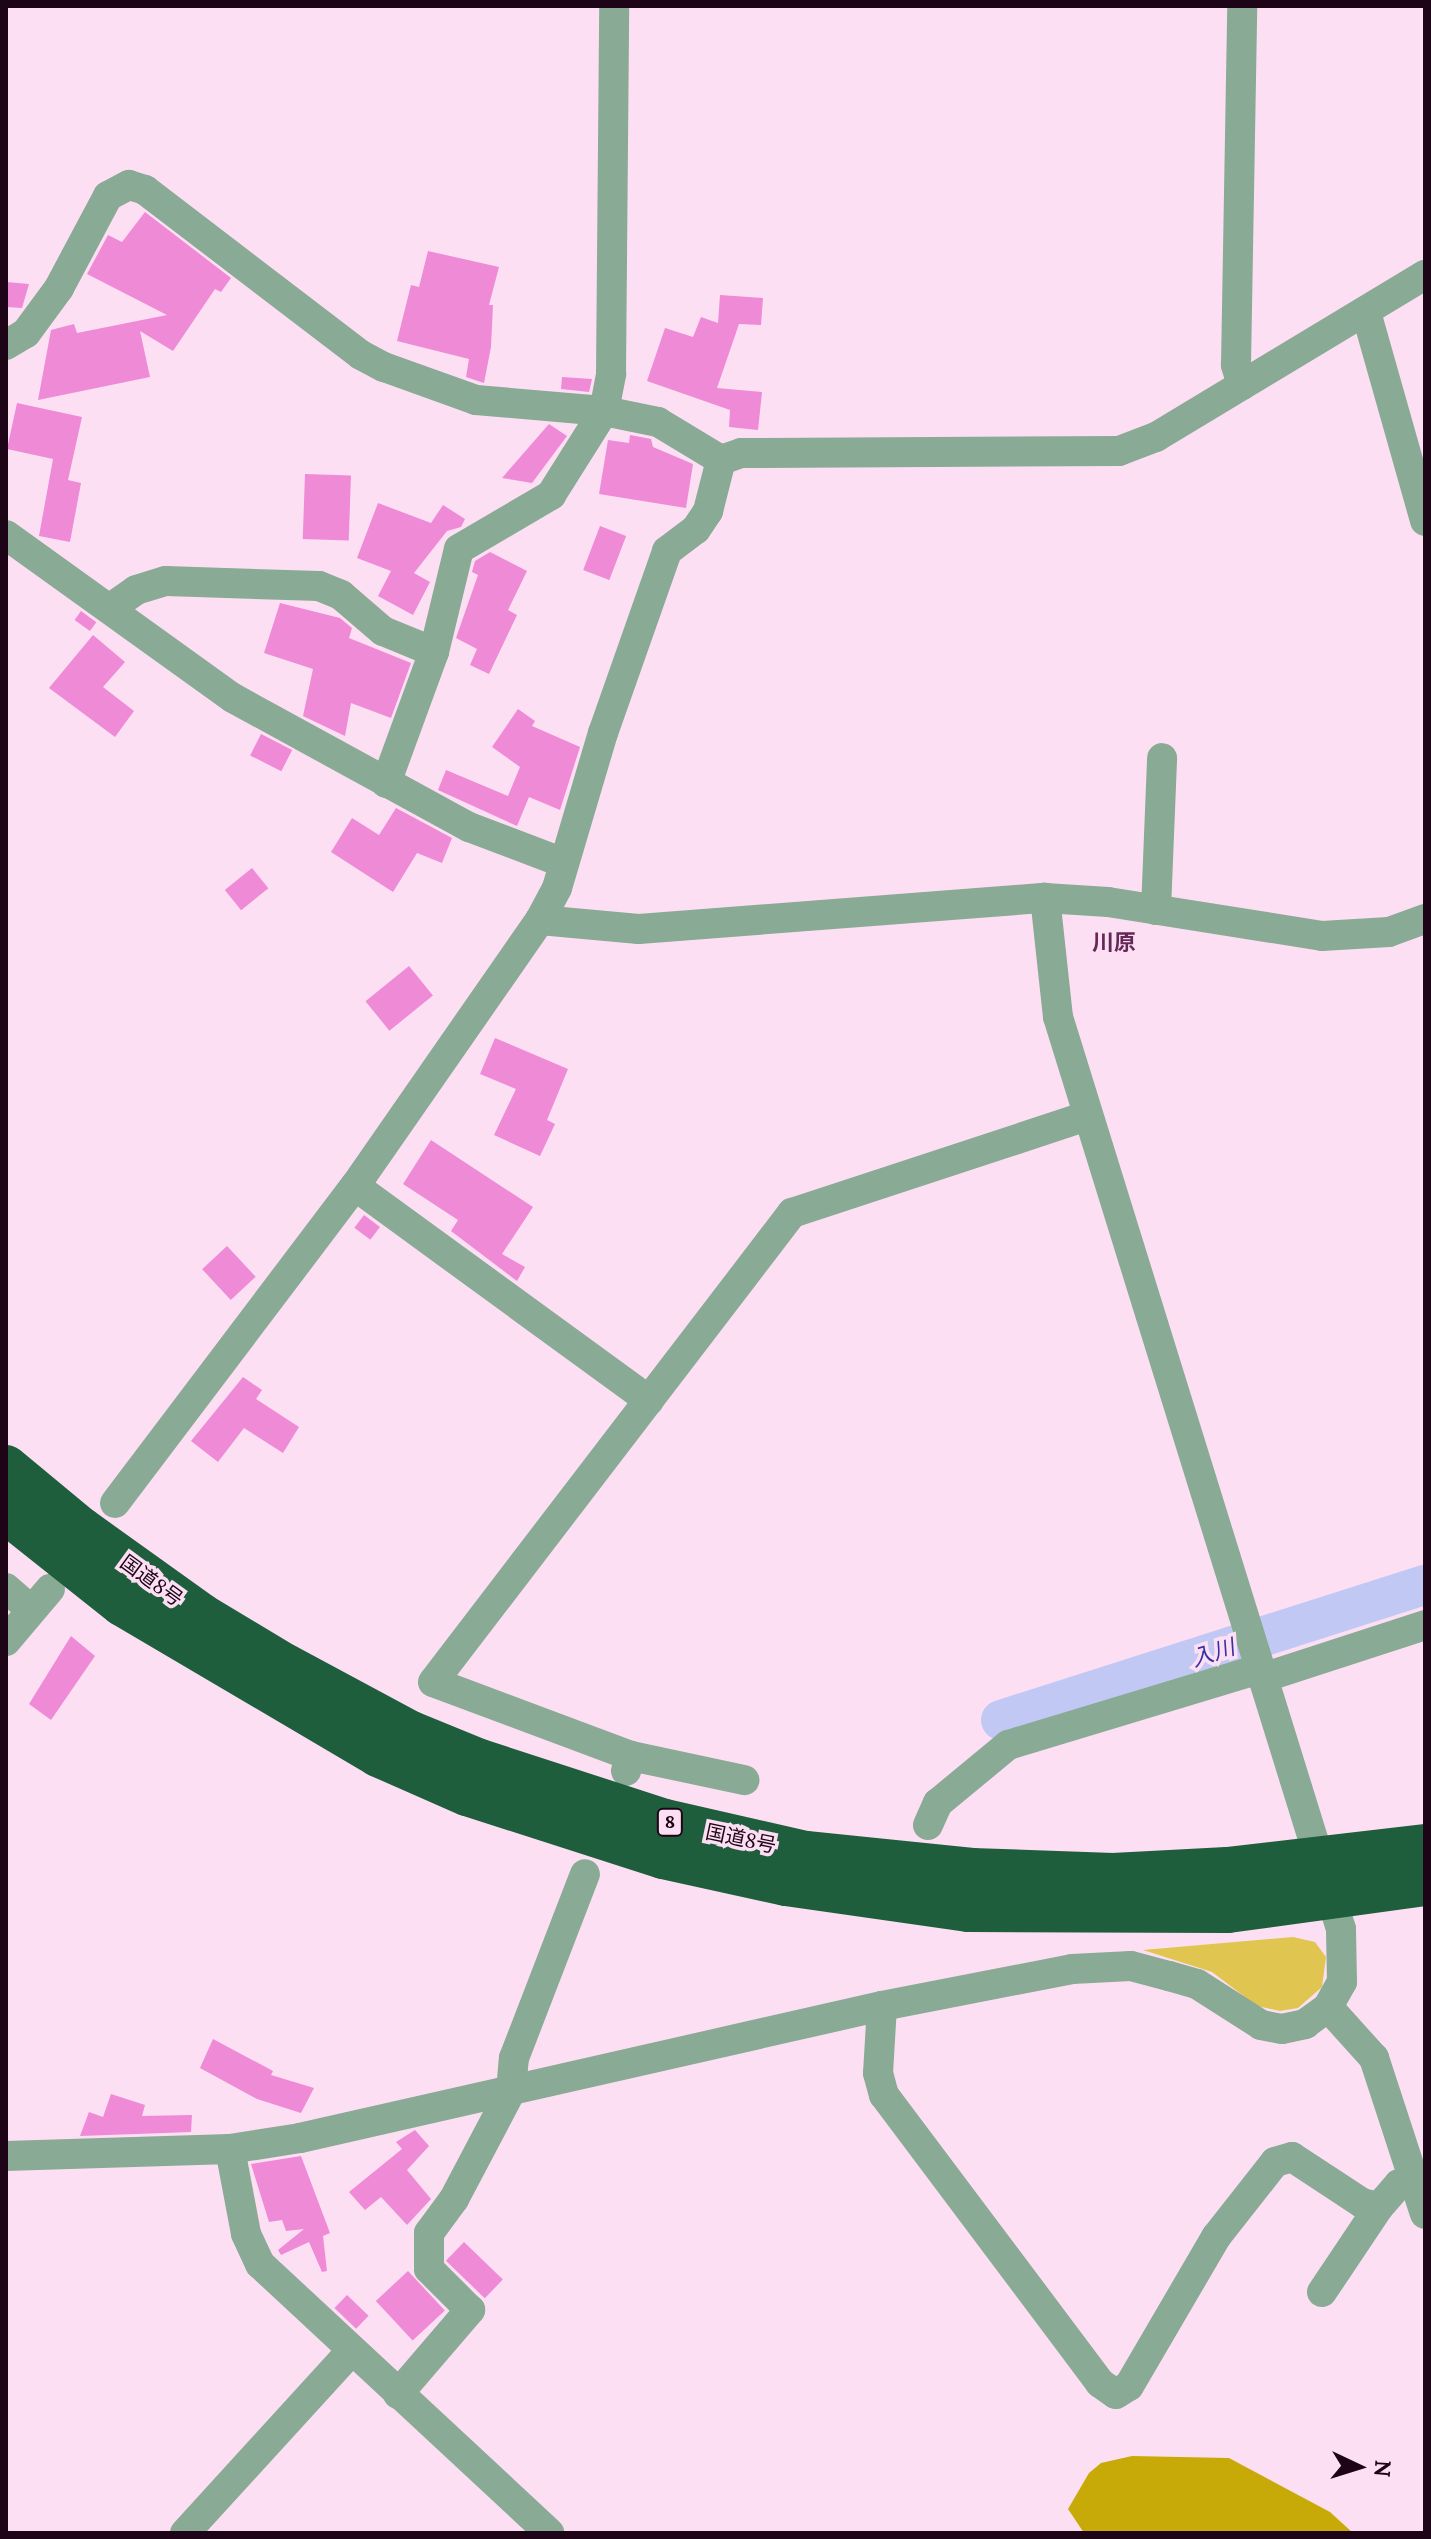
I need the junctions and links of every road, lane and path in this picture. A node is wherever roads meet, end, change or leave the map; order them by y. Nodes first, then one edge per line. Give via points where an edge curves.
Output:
1 (614, 6) edge
2 (1242, 6) edge
3 (1425, 275) edge
4 (1366, 312) junction
5 (6, 345) edge
6 (1242, 385) junction
7 (604, 411) junction
8 (721, 460) junction
9 (1425, 521) edge
10 (6, 535) edge
11 (112, 607) junction
12 (434, 652) junction
13 (1162, 758) dead end
14 (386, 783) junction
15 (561, 862) junction
16 (1045, 898) junction
17 (1156, 910) junction
18 (1425, 919) edge
19 (540, 920) junction
20 (1087, 1116) junction
21 (355, 1186) junction
22 (649, 1400) junction
23 (6, 1467) edge
24 (115, 1503) dead end
25 (6, 1512) edge
26 (6, 1588) edge
27 (1425, 1625) edge
28 (6, 1641) edge
29 (1261, 1674) junction
30 (744, 1780) dead end
31 (928, 1825) dead end
32 (1425, 1846) edge
33 (1316, 1858) junction
34 (585, 1874) dead end
35 (1425, 1884) edge
36 (1331, 1900) junction
37 (882, 2006) junction
38 (1328, 2007) junction
39 (511, 2091) junction
40 (230, 2149) junction
41 (6, 2156) edge
42 (1419, 2176) edge
43 (1379, 2207) junction
44 (1425, 2214) edge
45 (1322, 2292) dead end
46 (351, 2351) junction
47 (398, 2394) junction
48 (185, 2533) edge
49 (549, 2533) edge

1 - 7 street via 611,374
2 - 6 street via 1236,365
3 - 4 street
4 - 6 street
4 - 9 street
5 - 7 street via 26,333 59,288 108,196 129,185 145,190 361,355 384,367 476,400
6 - 8 street via 1156,437 1119,451 741,453
7 - 8 street via 658,422
7 - 12 street via 551,495 459,549
8 - 15 street via 708,511 696,529 667,551
10 - 11 street
11 - 12 street via 136,590 166,581 319,586 341,595 383,631
11 - 14 street via 233,698
12 - 14 street
13 - 17 street
14 - 15 street via 469,827
15 - 19 street via 557,888
16 - 17 street
16 - 19 street via 639,929
16 - 20 street via 1058,1017
17 - 18 street via 1322,936 1389,932
19 - 21 street
20 - 22 street via 792,1213
20 - 29 street
21 - 22 street
21 - 24 street
22 - 30 street via 433,1682 629,1764
23 - 33 highway, 国道8号 / 8 via 81,1529 201,1615 286,1666 411,1733 547,1787 806,1853 972,1870 1113,1875
25 - 36 highway, 国道8号 / 8 via 122,1604 282,1702 378,1755 569,1830 786,1884 968,1910 1122,1914
26 - 28 street via 40,1599
27 - 29 street
29 - 31 street via 1008,1745 938,1803
29 - 33 street
32 - 33 highway, 国道8号 / 8
33 - 36 street
34 - 39 street via 514,2058
35 - 36 highway, 国道8号 / 8
36 - 38 street via 1341,1929 1342,1982
37 - 38 street via 1072,1969 1131,1966 1197,1984 1261,2025 1282,2029 1305,2024
37 - 39 street
37 - 43 street via 878,2073 884,2095 1100,2383 1116,2394 1129,2386 1216,2237 1275,2162 1292,2157 1362,2203
38 - 42 street via 1374,2058
39 - 40 street
39 - 47 street via 454,2199 429,2233 429,2269 470,2310
40 - 41 street
40 - 46 street via 246,2234 260,2264
42 - 43 street via 1399,2184
42 - 44 street
43 - 45 street
46 - 47 street
46 - 48 street
47 - 49 street

